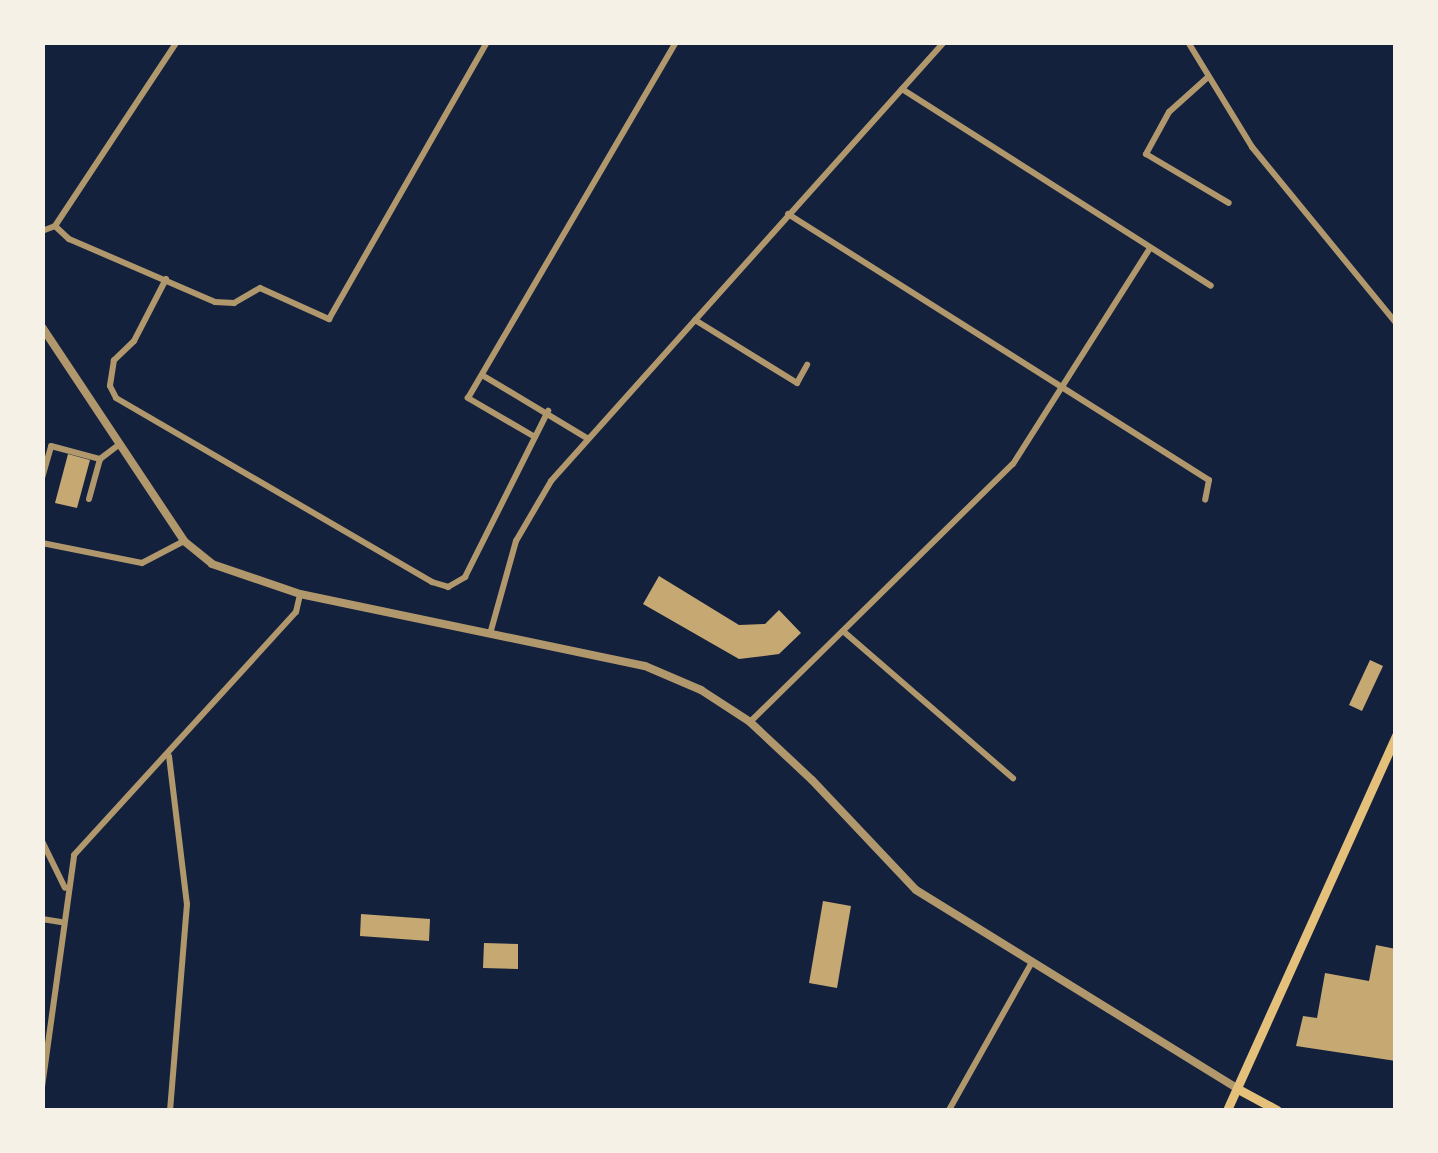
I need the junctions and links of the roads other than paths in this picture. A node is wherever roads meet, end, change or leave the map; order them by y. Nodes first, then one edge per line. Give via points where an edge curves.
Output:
1 (177, 42) edge
2 (487, 42) edge
3 (676, 42) edge
4 (944, 42) edge
5 (1188, 42) edge
6 (1208, 77) junction
7 (902, 89) junction
8 (1229, 203) dead end
9 (788, 214) junction
10 (55, 226) junction
11 (42, 231) edge
12 (1150, 248) junction
13 (166, 279) junction
14 (1212, 286) dead end
15 (695, 320) junction
16 (1396, 323) edge
17 (42, 327) edge
18 (806, 365) dead end
19 (482, 374) junction
20 (1062, 390) junction
21 (548, 411) junction
22 (535, 437) junction
23 (588, 438) junction
24 (120, 444) junction
25 (100, 458) junction
26 (42, 478) edge
27 (89, 500) dead end
28 (1206, 500) dead end
29 (184, 540) junction
30 (42, 543) edge
31 (300, 594) junction
32 (844, 631) junction
33 (490, 634) junction
34 (750, 722) junction
35 (1395, 739) edge
36 (168, 755) junction
37 (1013, 778) dead end
38 (42, 841) edge
39 (65, 890) junction
40 (42, 919) edge
41 (61, 922) junction
42 (1030, 964) junction
43 (42, 1087) edge
44 (1238, 1089) junction
45 (170, 1110) edge
46 (949, 1110) edge
47 (1227, 1110) edge
48 (1276, 1110) edge

1 - 10 street
2 - 13 street via 329,319 276,291 260,288 234,303 215,302
3 - 19 street
4 - 7 street
5 - 6 street
6 - 8 street via 1169,112 1146,154
6 - 16 street via 1287,193
7 - 9 street
7 - 12 street
9 - 15 street
9 - 20 street
10 - 11 street
10 - 13 street via 68,238
12 - 14 street
12 - 20 street
13 - 22 street via 134,341 114,360 110,386 116,398 448,586 465,578
15 - 18 street via 797,383
15 - 23 street
17 - 24 street
19 - 21 street
19 - 22 street via 468,398
20 - 28 street via 1209,480
20 - 32 street via 1013,464
21 - 22 street
21 - 23 street
23 - 33 street via 538,498 516,541
24 - 25 street
24 - 29 street
25 - 26 street via 51,446
25 - 27 street
29 - 30 street via 164,557 142,563
29 - 31 street via 228,574
31 - 33 street
31 - 36 street via 296,612
32 - 34 street
32 - 37 street
33 - 34 street via 645,666 701,690
34 - 42 street via 916,890
35 - 44 main road
36 - 39 street via 80,846
36 - 45 street via 187,904
38 - 39 street
39 - 41 street
40 - 41 street
41 - 43 street
42 - 44 street
42 - 46 street
44 - 47 main road
44 - 48 main road

